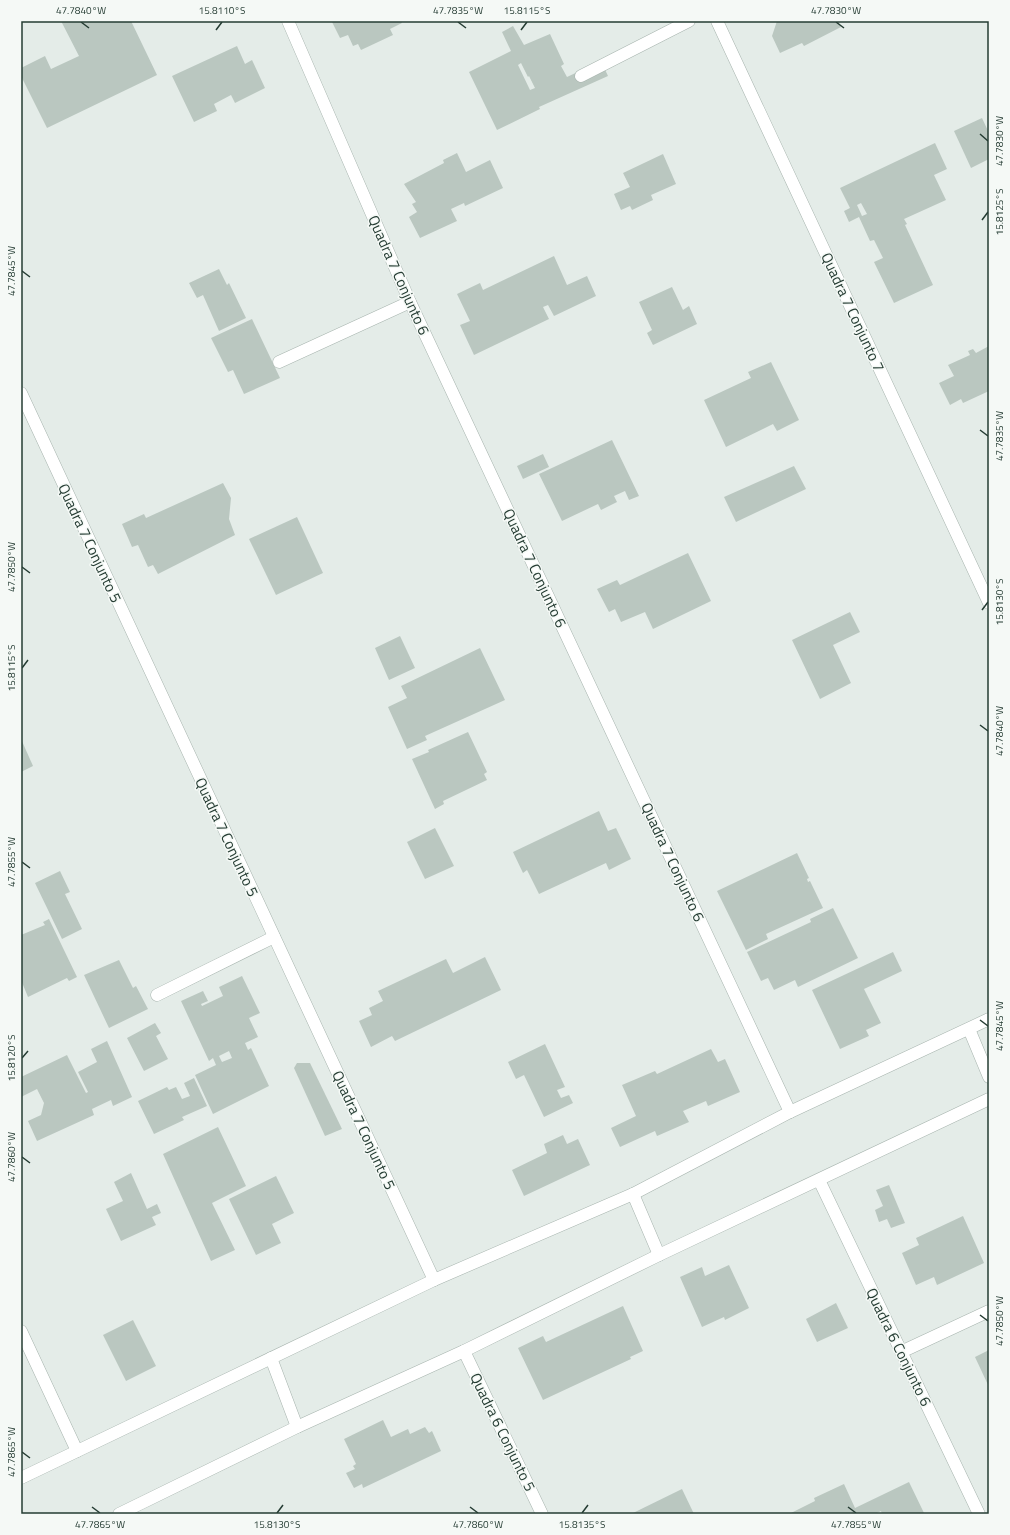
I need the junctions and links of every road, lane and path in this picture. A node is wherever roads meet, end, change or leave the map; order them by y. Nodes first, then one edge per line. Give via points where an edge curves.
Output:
1 (288, 21) edge
2 (689, 21) edge
3 (717, 21) edge
4 (581, 76) dead end
5 (410, 302) junction
6 (279, 362) dead end
7 (21, 393) edge
8 (989, 603) edge
9 (274, 937) junction
10 (157, 995) dead end
11 (989, 1020) edge
12 (969, 1029) junction
13 (989, 1077) edge
14 (989, 1099) edge
15 (790, 1112) junction
16 (819, 1180) junction
17 (633, 1194) junction
18 (659, 1255) junction
19 (434, 1280) junction
20 (989, 1311) edge
21 (21, 1331) edge
22 (464, 1351) junction
23 (902, 1352) junction
24 (271, 1358) junction
25 (297, 1427) junction
26 (77, 1451) junction
27 (21, 1478) edge
28 (119, 1514) edge
29 (542, 1514) edge
30 (979, 1514) edge

1 - 5 street, Quadra 7 Conjunto 6
2 - 4 street
3 - 8 street, Quadra 7 Conjunto 7
5 - 6 street
5 - 15 street, Quadra 7 Conjunto 6
7 - 9 street, Quadra 7 Conjunto 5
9 - 10 street
9 - 19 street, Quadra 7 Conjunto 5
11 - 12 street
12 - 13 street
12 - 15 street
14 - 16 street
15 - 17 street
16 - 18 street
16 - 23 street, Quadra 6 Conjunto 6
17 - 18 street
17 - 19 street
18 - 22 street
19 - 24 street
20 - 23 street
21 - 26 street
22 - 25 street
22 - 29 street, Quadra 6 Conjunto 5
23 - 30 street, Quadra 6 Conjunto 6
24 - 25 street
24 - 26 street
25 - 28 street
26 - 27 street

